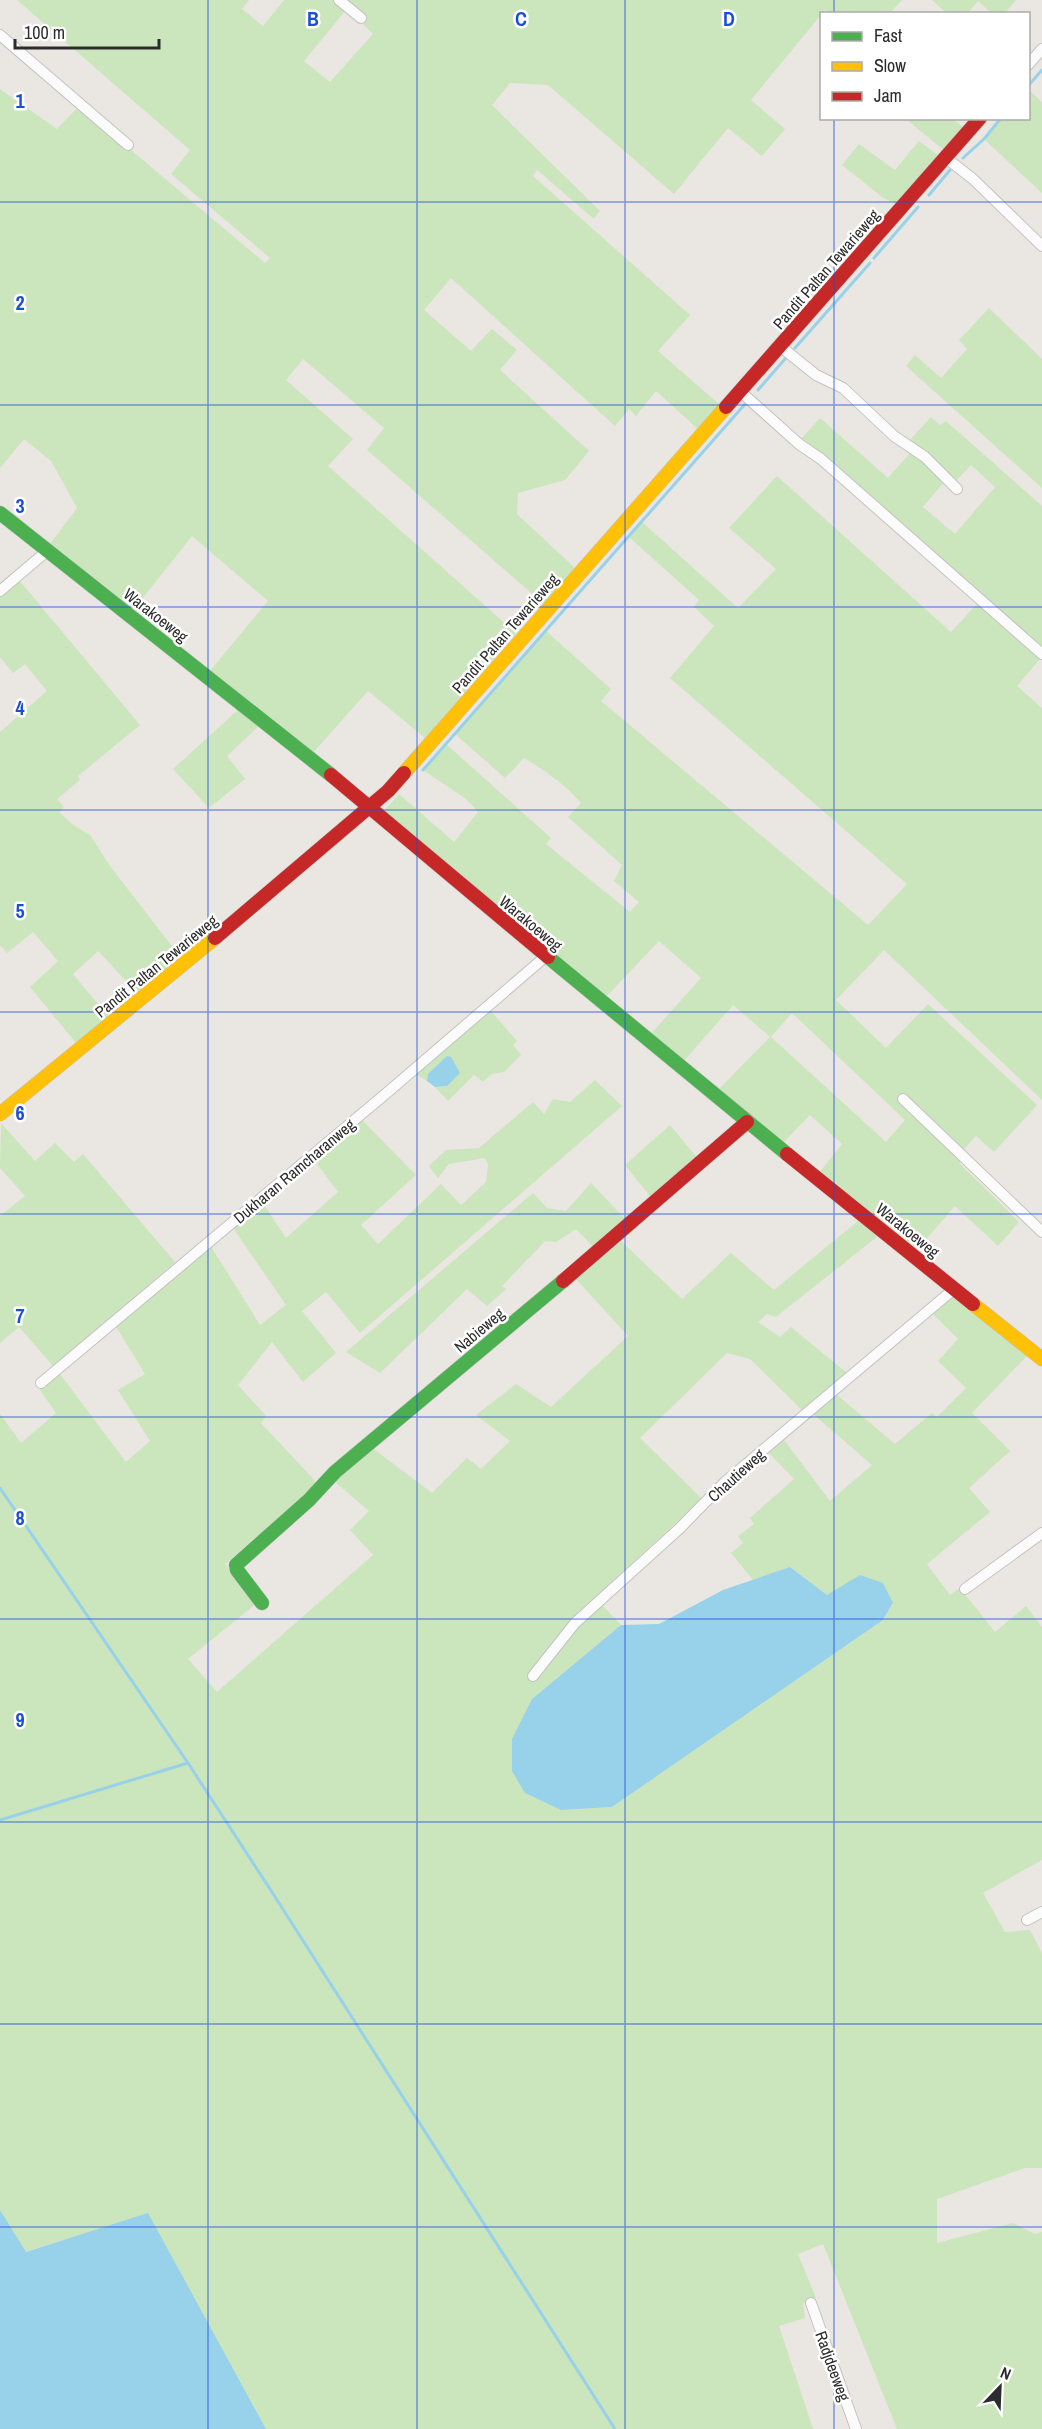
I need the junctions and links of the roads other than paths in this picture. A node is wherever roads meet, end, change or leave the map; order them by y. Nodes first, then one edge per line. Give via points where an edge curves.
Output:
1 (339, 0) edge
2 (361, 18) dead end
3 (0, 35) edge
4 (1042, 49) edge
5 (1030, 63) edge
6 (978, 120) edge
7 (128, 145) dead end
8 (946, 158) junction
9 (1042, 246) edge
10 (780, 346) junction
11 (741, 392) junction
12 (957, 489) dead end
13 (0, 513) edge
14 (47, 551) junction
15 (0, 591) edge
16 (1042, 654) edge
17 (372, 807) junction
18 (545, 957) junction
19 (903, 1099) dead end
20 (0, 1114) edge
21 (747, 1122) junction
22 (1042, 1232) edge
23 (954, 1289) junction
24 (1042, 1359) edge
25 (41, 1383) dead end
26 (1042, 1533) edge
27 (965, 1589) dead end
28 (262, 1603) dead end
29 (533, 1676) dead end
30 (1042, 1912) edge
31 (1027, 1920) dead end
32 (811, 2303) dead end
33 (856, 2429) edge

1 - 2 street
3 - 7 street
4 - 5 street
6 - 8 street, Pandit Paltan Tewarieweg
8 - 9 street
8 - 10 street, Pandit Paltan Tewarieweg
10 - 11 street, Pandit Paltan Tewarieweg
10 - 12 street via 816,375 843,388
11 - 16 street
11 - 17 street, Pandit Paltan Tewarieweg
13 - 14 street, Warakoeweg
14 - 15 street
14 - 17 street, Warakoeweg
17 - 18 street, Warakoeweg
17 - 20 street, Pandit Paltan Tewarieweg
18 - 21 street, Warakoeweg
18 - 25 street, Dukharan Ramcharanweg
19 - 22 street
21 - 23 street, Warakoeweg
21 - 28 street, Nabieweg via 633,1223 335,1472 236,1568
23 - 24 street, Warakoeweg
23 - 29 street, Chautieweg via 725,1482 673,1535 575,1623
26 - 27 street
30 - 31 street
32 - 33 street, Radjdeeweg

